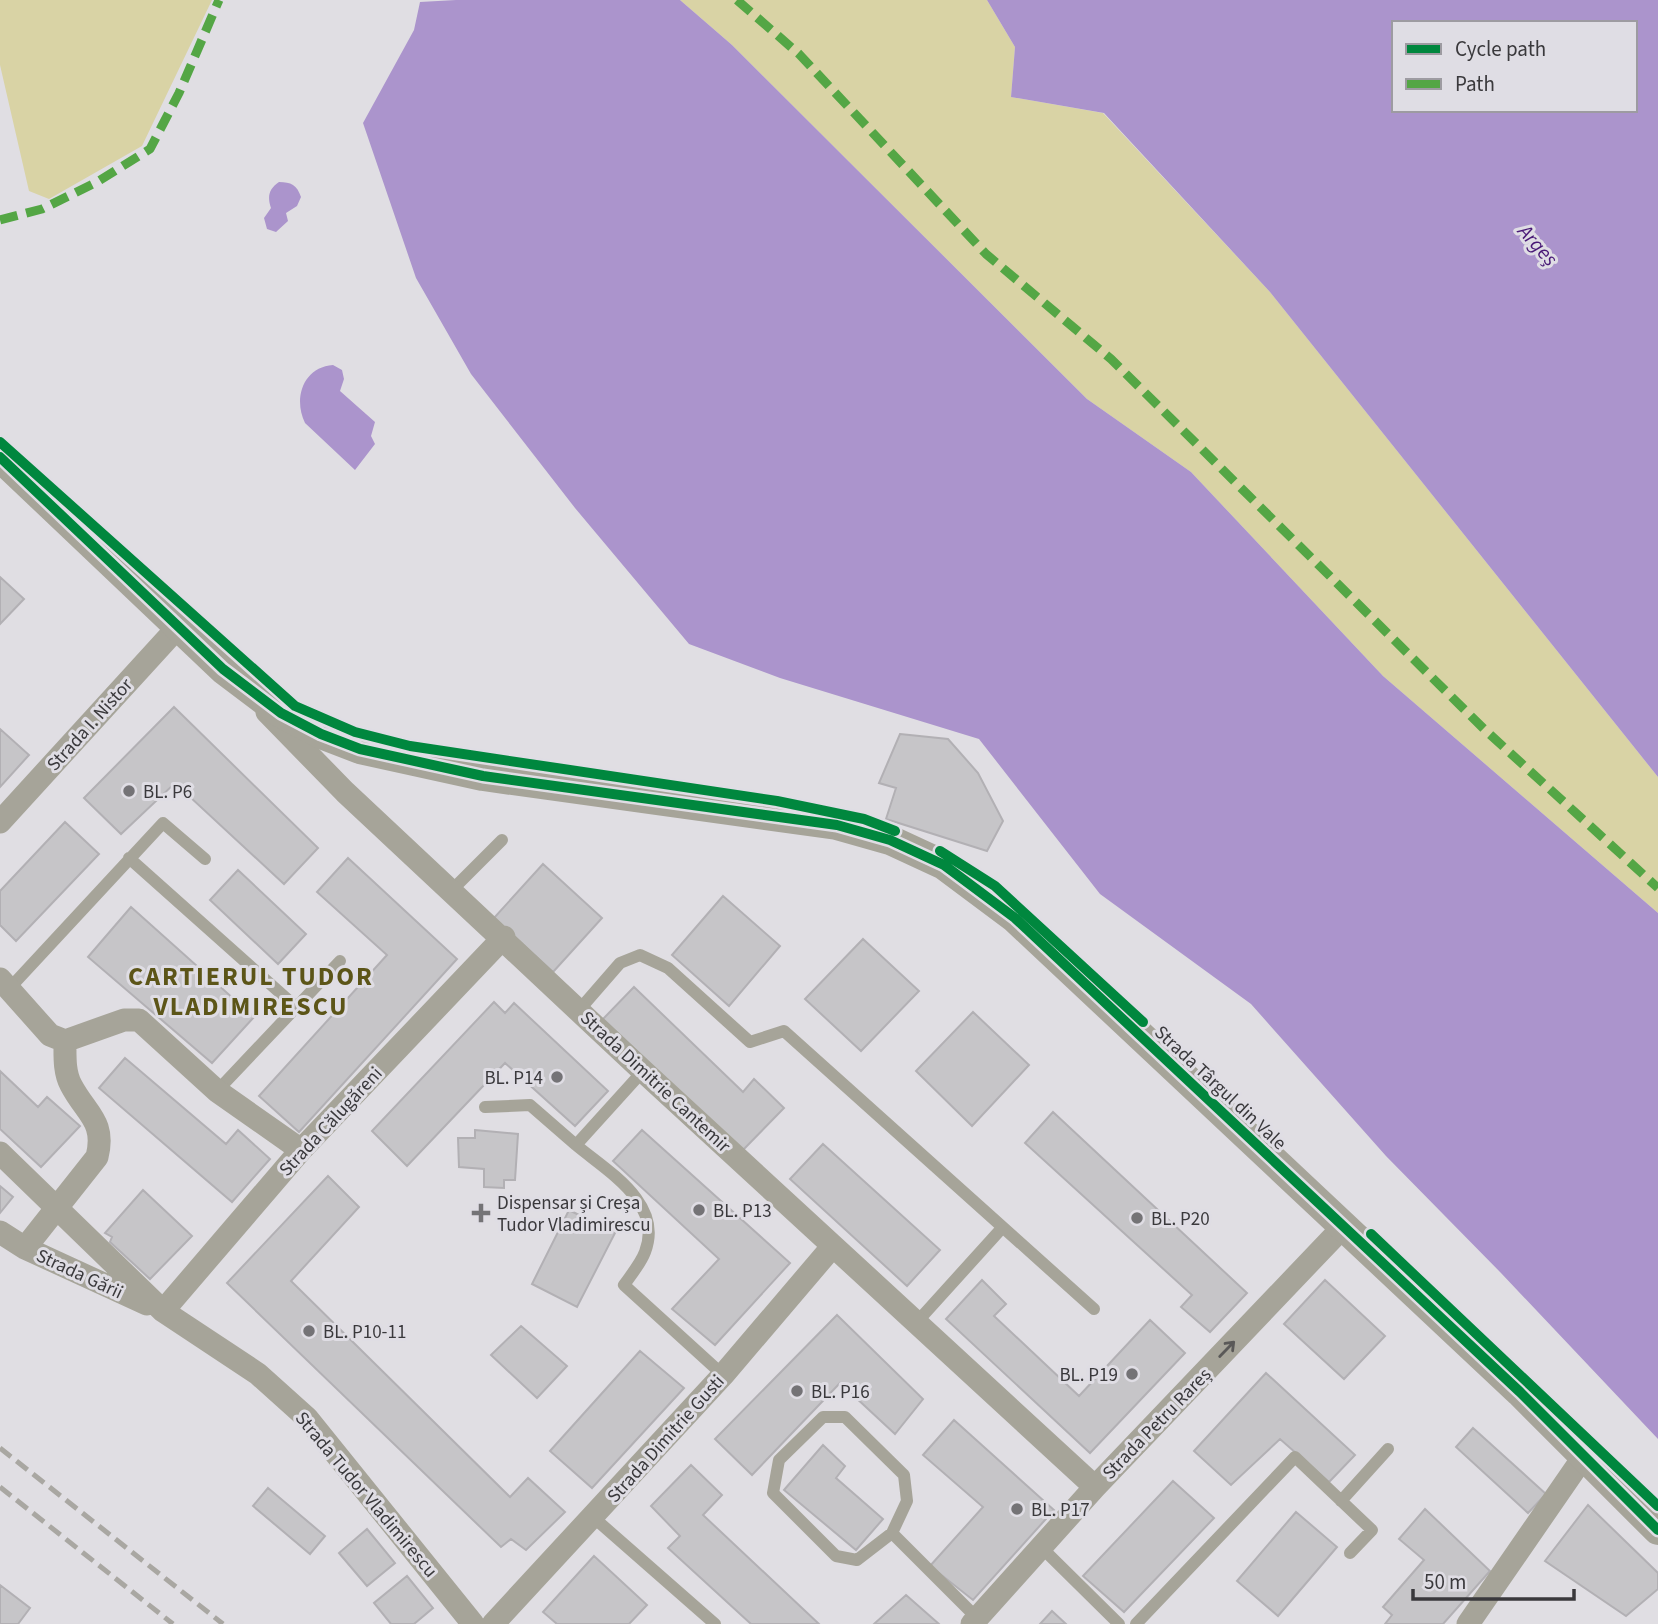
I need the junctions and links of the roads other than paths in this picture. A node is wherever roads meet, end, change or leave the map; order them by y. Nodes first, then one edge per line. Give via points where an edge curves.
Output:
1 (0, 457) edge
2 (178, 627) junction
3 (223, 669) junction
4 (0, 822) edge
5 (502, 840) dead end
6 (130, 858) junction
7 (205, 859) dead end
8 (451, 891) junction
9 (504, 937) junction
10 (340, 961) dead end
11 (4, 985) edge
12 (296, 1007) junction
13 (580, 1009) junction
14 (65, 1041) junction
15 (643, 1071) junction
16 (217, 1091) junction
17 (485, 1107) dead end
18 (576, 1145) junction
19 (301, 1150) junction
20 (0, 1153) edge
21 (57, 1208) junction
22 (1344, 1226) junction
23 (1002, 1228) junction
24 (0, 1232) edge
25 (832, 1247) junction
26 (25, 1248) junction
27 (1094, 1308) dead end
28 (163, 1311) junction
29 (917, 1322) junction
30 (723, 1375) junction
31 (1388, 1449) dead end
32 (1584, 1456) junction
33 (1095, 1487) junction
34 (1341, 1501) junction
35 (593, 1517) junction
36 (1658, 1530) edge
37 (892, 1533) junction
38 (1041, 1547) junction
39 (1350, 1553) dead end
40 (974, 1621) edge
41 (473, 1624) edge
42 (493, 1624) edge
43 (715, 1624) edge
44 (1119, 1624) edge
45 (1136, 1624) edge
46 (1468, 1624) edge

1 - 2 street, Strada Târgul din Vale
2 - 3 street, Strada Târgul din Vale
2 - 4 street, Strada I. Nistor
3 - 8 street, Strada Dimitrie Cantemir
3 - 22 street, Strada Târgul din Vale via 281,713 360,749 483,776 837,825 890,840 944,865 1015,918
5 - 8 lane
6 - 7 lane via 163,823
6 - 11 lane
6 - 12 lane
8 - 9 street, Strada Dimitrie Cantemir
9 - 13 street, Strada Dimitrie Cantemir
9 - 19 street, Strada Călugăreni
10 - 12 lane
11 - 14 street via 50,1035
12 - 16 lane
13 - 15 street, Strada Dimitrie Cantemir
13 - 23 lane via 620,963 640,956 668,968 750,1042 784,1031
14 - 16 street via 124,1020 139,1020
14 - 21 street via 71,1084 98,1125 100,1136 97,1157
15 - 18 lane
15 - 25 street, Strada Dimitrie Cantemir
16 - 19 street
17 - 18 lane via 530,1105
18 - 30 lane via 638,1196 645,1215 649,1235 645,1253 624,1285
19 - 28 street, Strada Călugăreni
20 - 21 street, Strada Tudor Vladimirescu
21 - 26 street
21 - 28 street, Strada Tudor Vladimirescu
22 - 32 street, Strada Târgul din Vale
33 -> 22 street, Strada Petru Rareș
23 - 27 lane
23 - 29 lane
24 - 26 street, Strada Gării
25 - 29 street, Strada Dimitrie Cantemir
25 - 30 street, Strada Dimitrie Gusti
26 - 28 street, Strada Gării
28 - 41 street, Strada Tudor Vladimirescu via 258,1374 307,1418
29 - 33 street, Strada Dimitrie Cantemir
30 - 35 street, Strada Dimitrie Gusti
31 - 34 lane
32 - 36 street, Strada Târgul din Vale
32 - 46 street
33 - 38 street, Strada Petru Rareș
34 - 39 lane via 1372,1530
34 - 45 lane via 1295,1457
35 - 42 street, Strada Dimitrie Gusti
35 - 43 lane
37 - 37 lane via 857,1560 836,1556 773,1493 779,1460 823,1417 845,1417 904,1475 907,1501
37 - 40 lane
38 - 40 street, Strada Petru Rareș
38 - 44 lane

